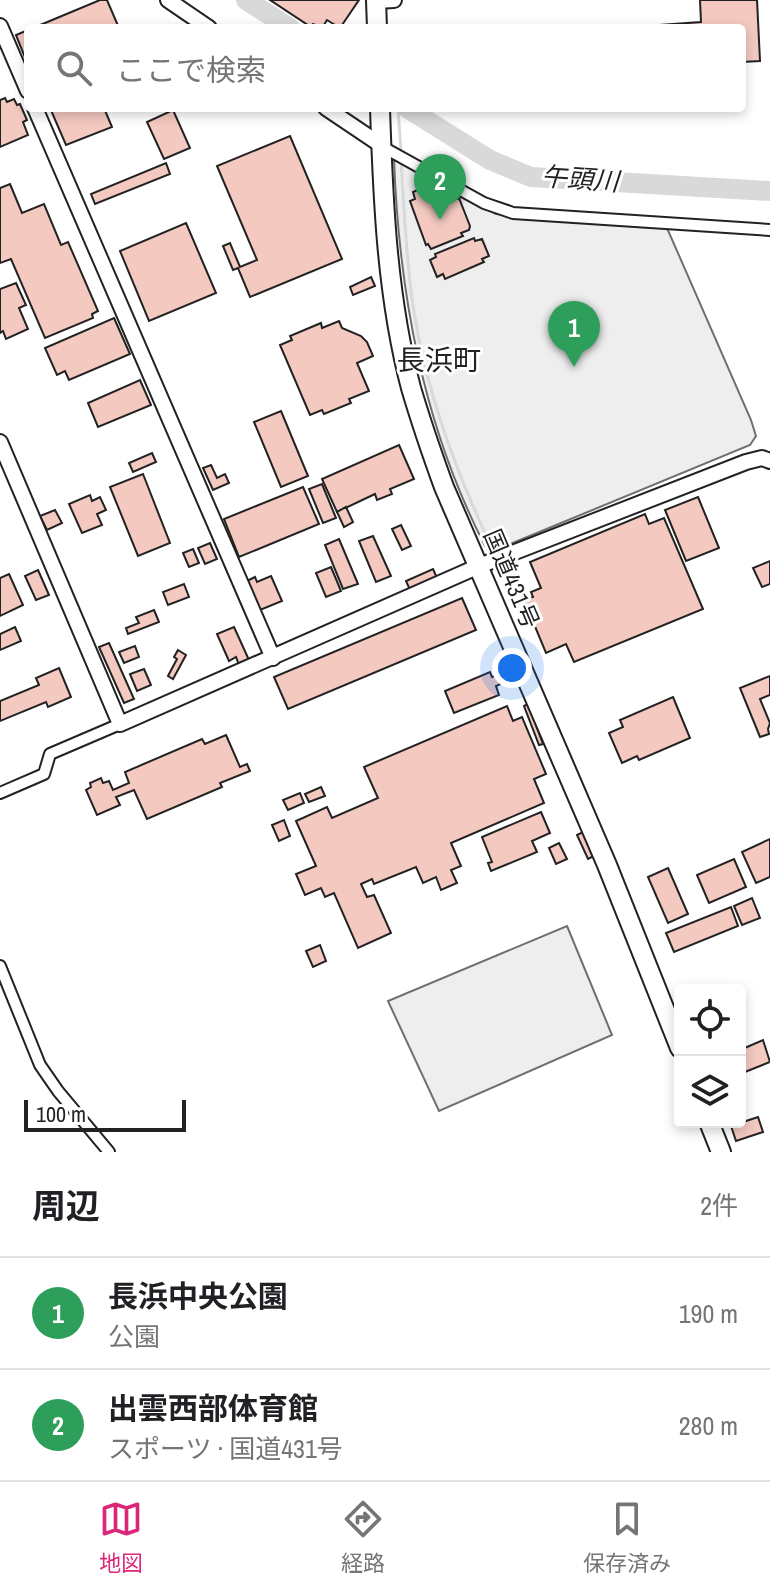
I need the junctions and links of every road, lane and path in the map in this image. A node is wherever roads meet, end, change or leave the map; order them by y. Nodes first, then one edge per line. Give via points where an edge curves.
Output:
1 (168, 0) edge
2 (376, 0) edge
3 (394, 0) edge
4 (203, 24) edge
5 (377, 24) edge
6 (0, 26) edge
7 (24, 82) edge
8 (37, 112) edge
9 (332, 112) edge
10 (381, 112) edge
11 (388, 149) junction
12 (770, 230) edge
13 (0, 442) edge
14 (770, 461) edge
15 (479, 566) junction
16 (273, 658) junction
17 (120, 724) junction
18 (0, 793) edge
19 (0, 966) edge
20 (674, 1033) edge
21 (711, 1128) edge
22 (109, 1152) edge
23 (721, 1152) edge

1 - 4 street
2 - 3 street
2 - 5 highway
6 - 7 street
8 - 16 street
9 - 11 street
10 - 11 highway, 国道431号
11 - 12 street via 484,203 513,213
11 - 15 highway, 国道431号 via 386,231 411,385 444,487
13 - 17 street
14 - 15 street via 746,462
15 - 16 street
15 - 20 highway, 国道431号
16 - 17 street
17 - 18 street via 50,754 44,774
19 - 22 street via 40,1065
21 - 23 highway

